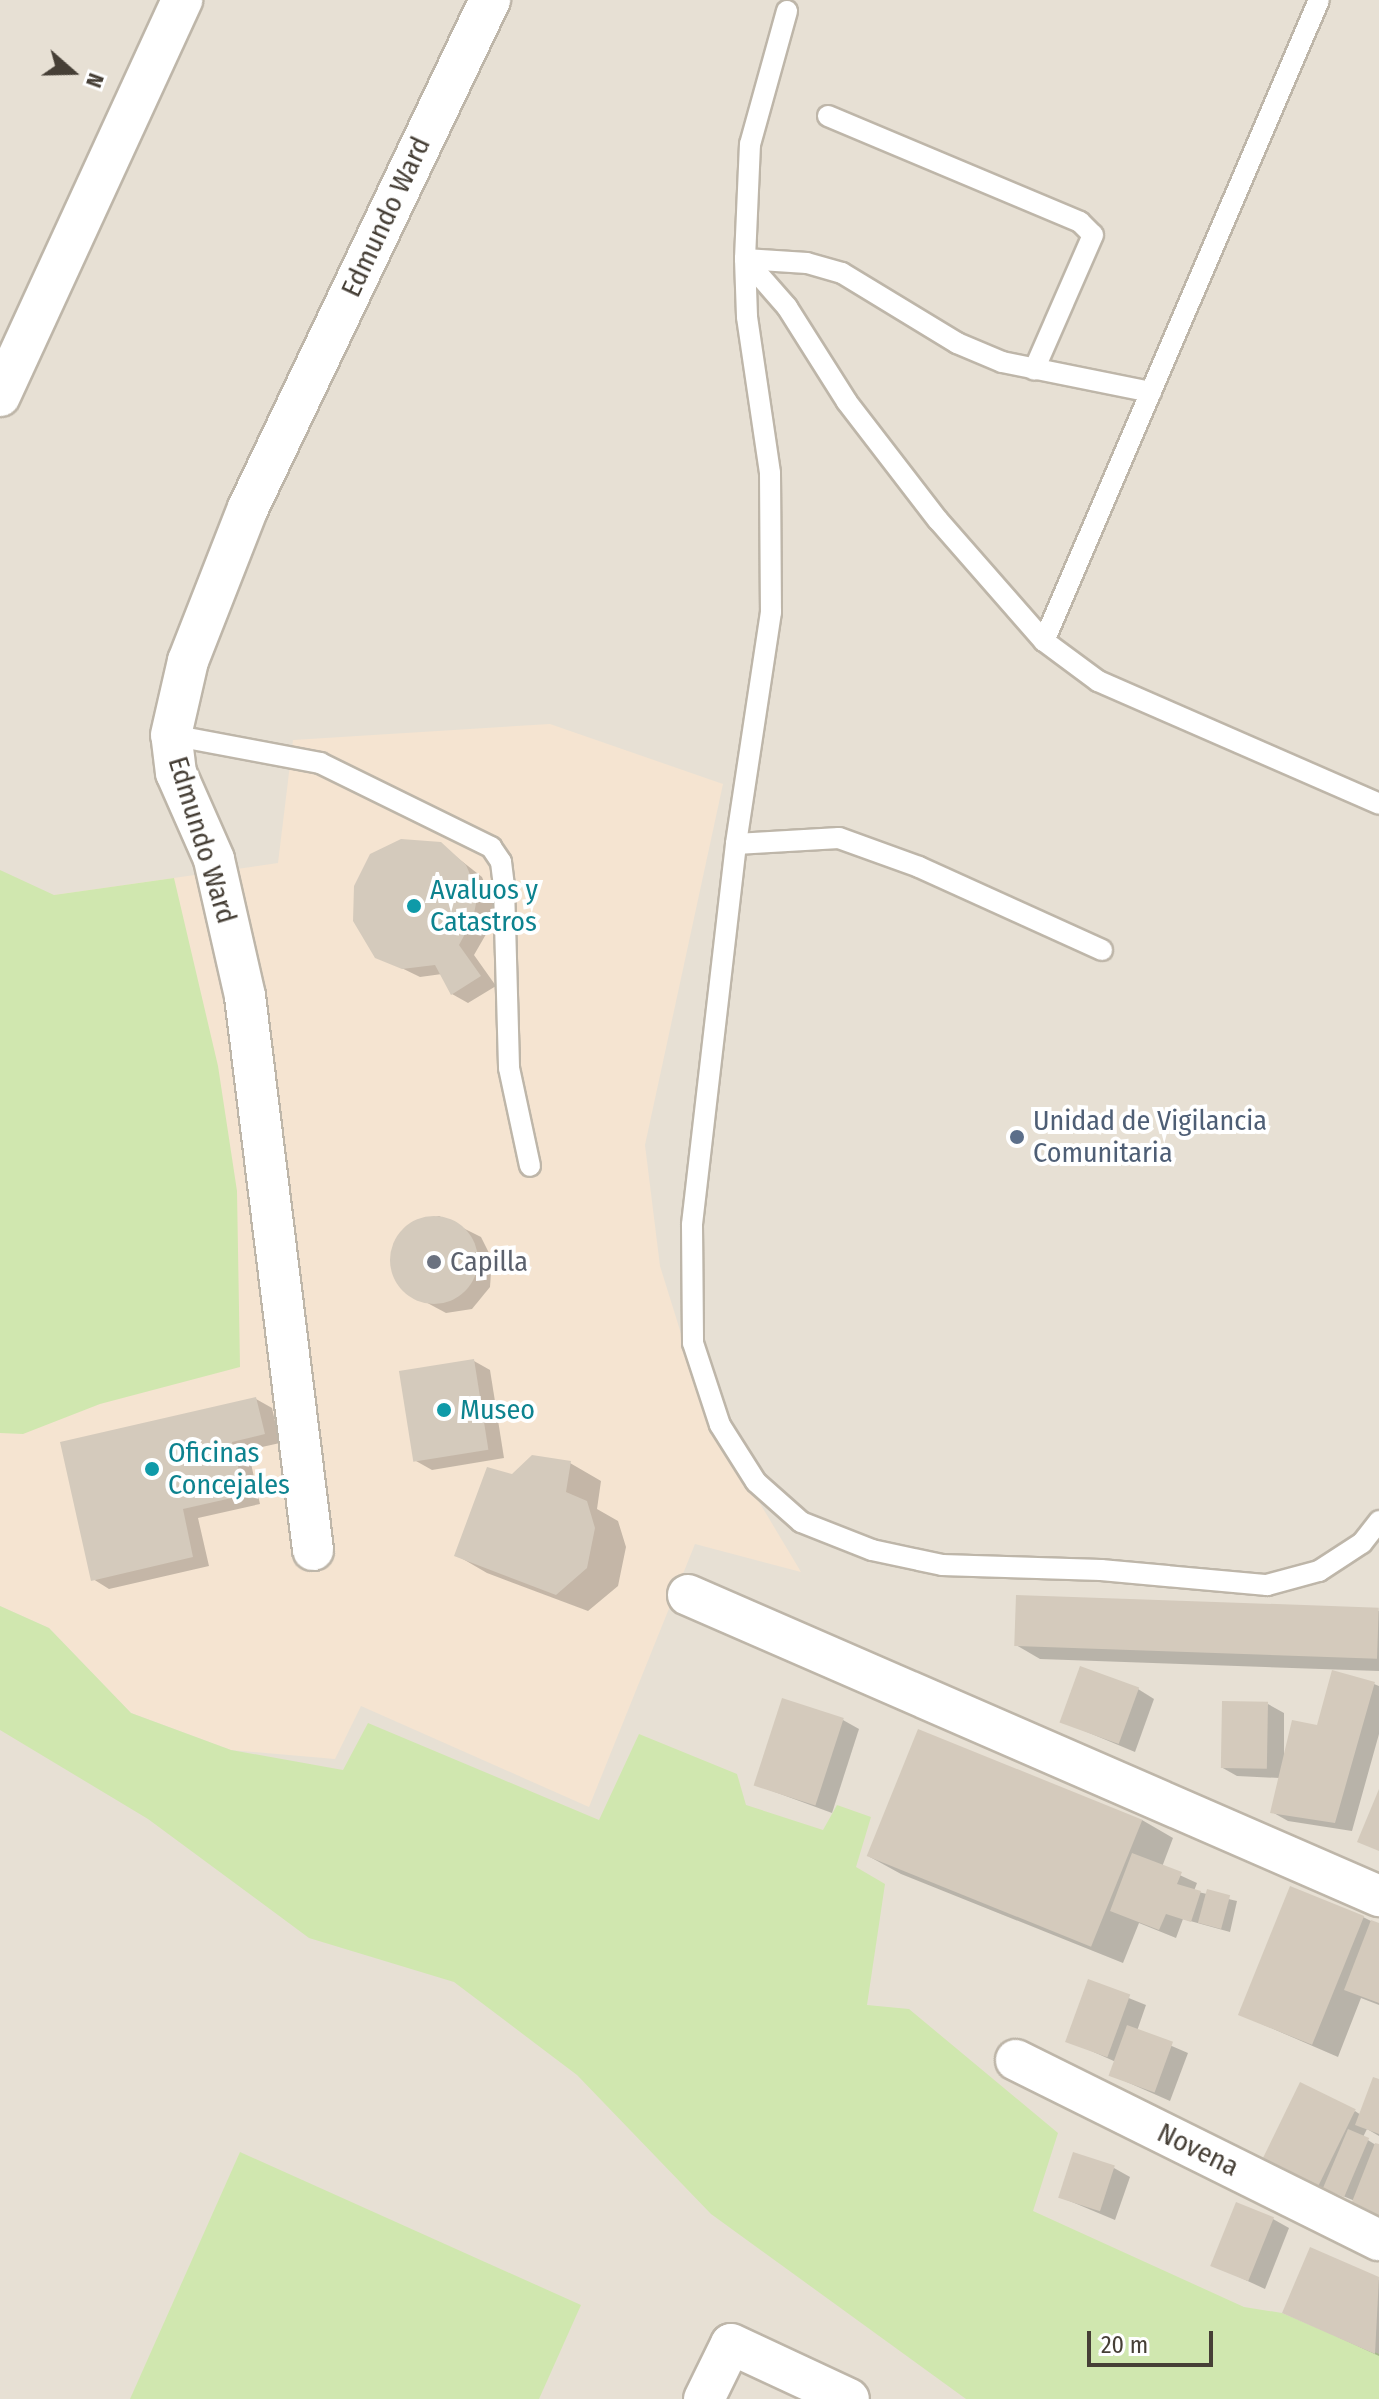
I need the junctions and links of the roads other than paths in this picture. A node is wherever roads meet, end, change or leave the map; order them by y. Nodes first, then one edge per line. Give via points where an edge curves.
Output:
1 (182, 0) edge
2 (490, 0) edge
3 (1319, 0) edge
4 (787, 11) dead end
5 (828, 116) dead end
6 (745, 259) junction
7 (1034, 370) junction
8 (1151, 392) junction
9 (0, 396) edge
10 (1044, 641) junction
11 (171, 735) junction
12 (1379, 804) edge
13 (736, 844) junction
14 (1102, 950) dead end
15 (530, 1166) dead end
16 (1379, 1521) edge
17 (313, 1550) dead end
18 (688, 1595) dead end
19 (1379, 1896) edge
20 (1016, 2060) dead end
21 (1379, 2240) edge
22 (704, 2399) edge
23 (849, 2399) edge

1 - 9 street
2 - 11 street, Edmundo Ward via 248,508 188,661
3 - 8 lane
4 - 6 lane via 750,144
5 - 7 lane via 1080,222 1093,235
6 - 7 lane via 807,263 842,273 957,343
6 - 10 lane via 787,307 847,402 938,520
6 - 13 lane via 774,544 771,612
7 - 8 lane
8 - 10 lane
10 - 12 lane via 1098,681
11 - 15 lane via 320,763 491,847 501,862 504,887 509,1068
11 - 17 street, Edmundo Ward via 176,773 214,859 245,996
13 - 14 lane via 839,838 919,867
13 - 16 lane via 692,1225 693,1343 720,1425 756,1482 801,1522 872,1550 942,1565 1101,1570 1267,1585 1319,1571 1362,1543
18 - 19 street
20 - 21 street, Novena
22 - 23 street via 731,2344

